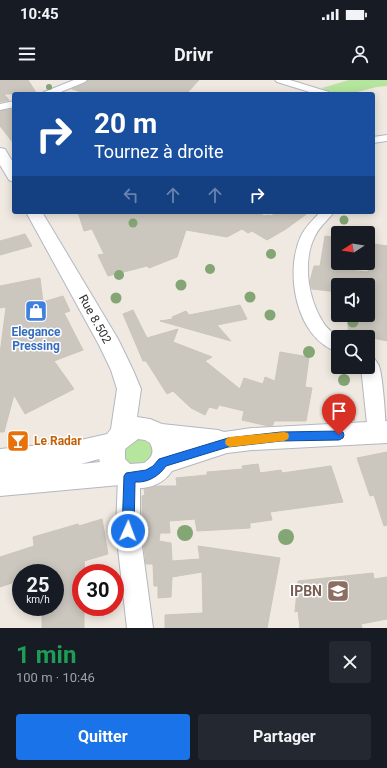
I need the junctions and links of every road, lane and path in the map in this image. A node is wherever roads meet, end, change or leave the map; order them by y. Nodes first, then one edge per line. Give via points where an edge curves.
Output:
1 (82, 80) edge
2 (280, 80) edge
3 (52, 92) edge
4 (319, 92) edge
5 (12, 104) edge
6 (0, 107) edge
7 (387, 138) edge
8 (375, 140) edge
9 (1, 156) edge
10 (12, 174) edge
11 (35, 214) edge
12 (325, 214) edge
13 (331, 341) edge
14 (371, 374) edge
15 (129, 389) junction
16 (156, 432) junction
17 (382, 433) edge
18 (118, 438) junction
19 (228, 442) junction
20 (0, 461) edge
21 (163, 462) junction
22 (125, 474) junction
23 (0, 482) edge
24 (140, 628) edge

1 - 3 street
2 - 4 street
5 - 6 street
7 - 8 street
9 - 10 main road
11 - 15 main road, Rue 8.502 via 110,345
12 - 13 street via 308,235 300,268 305,301 316,327
14 - 17 street
15 - 16 main road, Rue 8.502
15 - 18 main road
16 - 18 main road via 137,428
16 - 19 main road
16 - 21 main road via 164,440 166,448
17 - 19 main road via 281,436
18 - 20 main road via 98,449 68,455
18 - 22 main road via 112,448 112,459 117,469
19 - 21 main road
21 - 22 main road via 157,470 148,475 139,477
22 - 23 main road
22 - 24 street via 128,531

